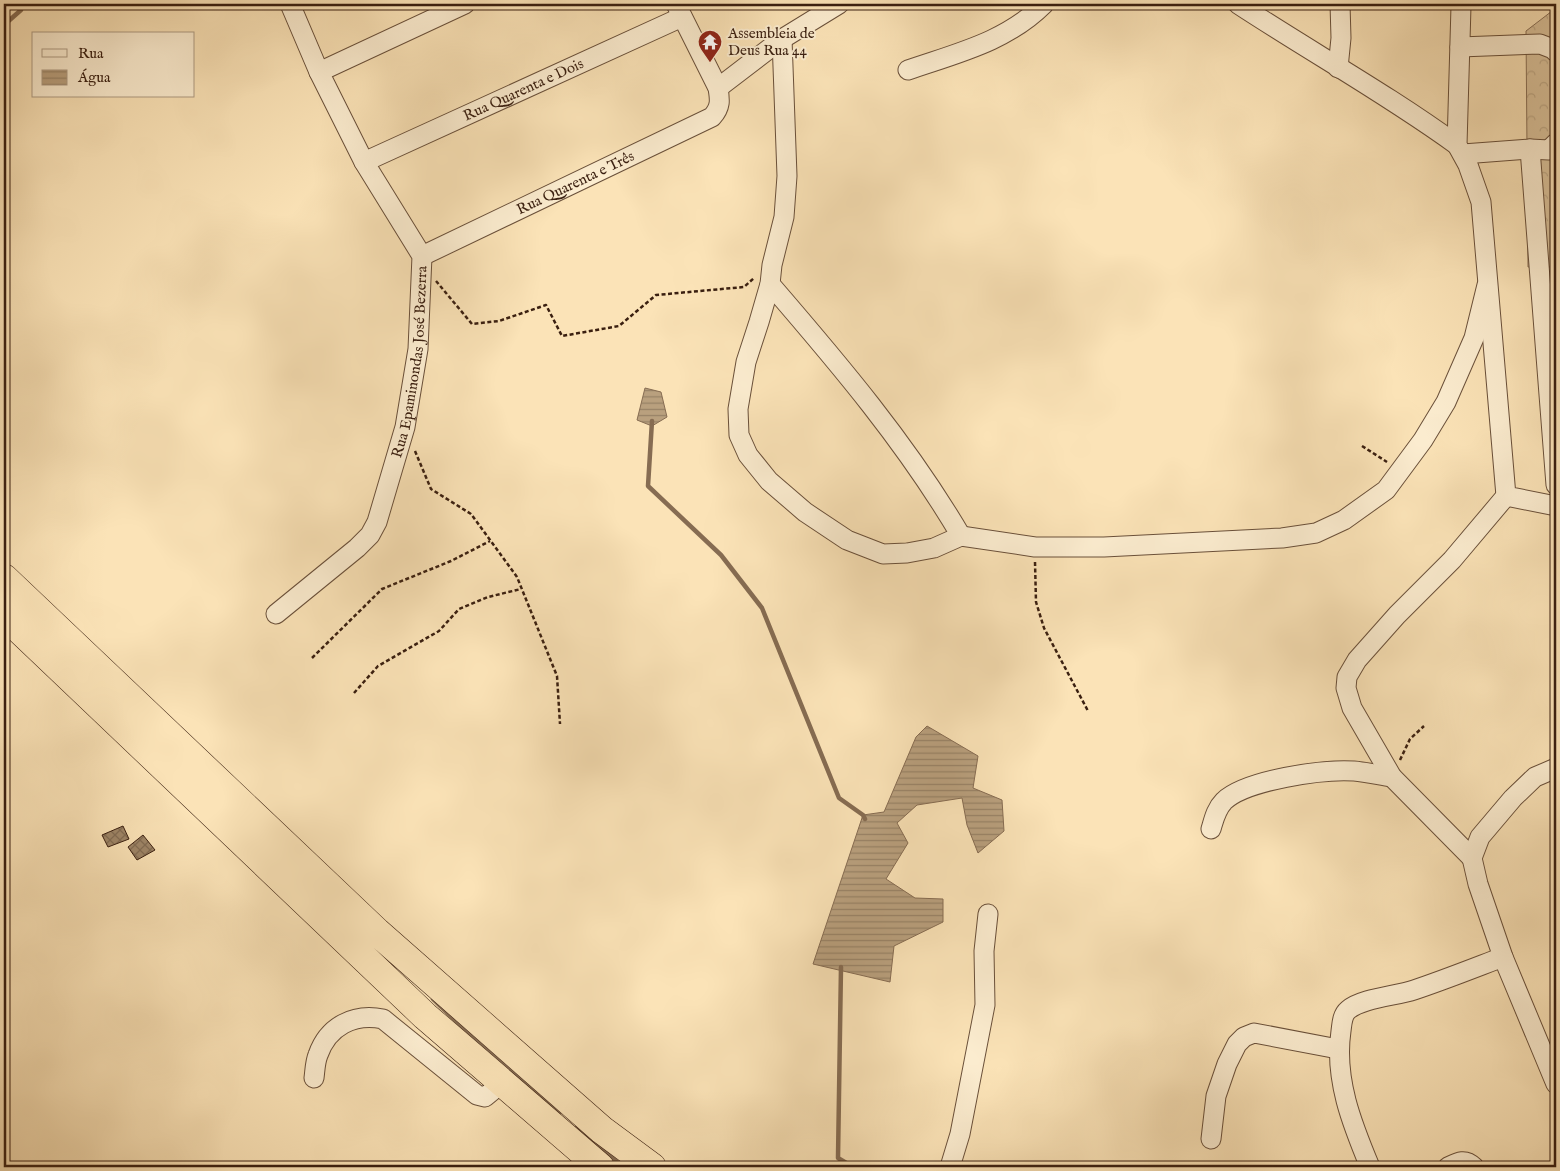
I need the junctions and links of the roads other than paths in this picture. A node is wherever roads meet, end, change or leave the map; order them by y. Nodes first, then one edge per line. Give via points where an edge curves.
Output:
1 (290, 4) edge
2 (465, 4) edge
3 (839, 4) edge
4 (1044, 4) edge
5 (1238, 4) edge
6 (1340, 4) edge
7 (1461, 6) dead end
8 (679, 10) edge
9 (782, 39) junction
10 (1460, 48) junction
11 (1556, 52) edge
12 (1338, 68) junction
13 (908, 70) dead end
14 (320, 72) junction
15 (719, 95) junction
16 (1556, 143) edge
17 (1460, 149) junction
18 (1530, 149) junction
19 (364, 162) junction
20 (422, 256) junction
21 (770, 284) junction
22 (1487, 285) junction
23 (1552, 389) edge
24 (1556, 485) edge
25 (1506, 496) junction
26 (1556, 506) edge
27 (961, 536) junction
28 (4, 578) edge
29 (276, 614) dead end
30 (4, 615) edge
31 (4, 634) edge
32 (1556, 768) edge
33 (1392, 777) junction
34 (199, 801) junction
35 (1210, 828) dead end
36 (1472, 858) junction
37 (988, 914) dead end
38 (1503, 957) junction
39 (1338, 1049) junction
40 (314, 1078) dead end
41 (502, 1083) junction
42 (1556, 1084) edge
43 (1211, 1139) dead end
44 (591, 1164) edge
45 (652, 1167) edge
46 (950, 1167) edge
47 (1370, 1167) edge
48 (1448, 1167) edge
49 (1474, 1167) edge

1 - 14 street, Rua Epaminondas José Bezerra
2 - 14 street
3 - 9 street, Rua Quarenta e Três
4 - 13 street via 1014,29 992,41
5 - 12 street
6 - 12 street
7 - 10 street
8 - 15 street
8 - 19 street, Rua Quarenta e Dois
9 - 15 street, Rua Quarenta e Três
9 - 21 street via 787,176 784,217
10 - 11 street via 1540,44
10 - 17 street
12 - 17 street via 1415,114
14 - 19 street, Rua Epaminondas José Bezerra
15 - 20 street, Rua Quarenta e Três via 718,110 712,117
16 - 18 street via 1549,150
17 - 18 street
17 - 22 street via 1481,202
18 - 23 street
19 - 20 street, Rua Epaminondas José Bezerra
20 - 29 street, Rua Epaminondas José Bezerra via 418,349 405,427 377,522 357,548
21 - 27 street via 847,372 940,500
21 - 27 street via 746,362 738,409 740,435 748,455 769,481 805,512 847,540 883,554 934,548
22 - 25 street
22 - 27 street via 1474,338 1446,402 1424,440 1386,490 1344,520 1316,533 1282,538 1104,547 1035,547
23 - 24 street
25 - 26 street
25 - 33 street via 1452,560 1357,660 1347,677 1346,688 1352,708
28 - 45 highway via 377,932 602,1130
30 - 34 highway
31 - 34 highway
32 - 36 street via 1536,776 1514,798 1480,837
33 - 35 street via 1353,771 1291,776 1249,787 1225,800
33 - 36 street
34 - 41 highway via 425,1016
36 - 38 street
37 - 46 street via 984,951 985,1005 960,1134
38 - 39 street via 1412,991 1357,1004 1346,1011
38 - 42 street
39 - 43 street via 1254,1034 1244,1037 1227,1064 1216,1096
39 - 47 street via 1352,1126
40 - 41 street via 317,1057 333,1030 344,1022 371,1016 383,1019 477,1095 485,1097
41 - 44 highway
48 - 49 street via 1460,1161

